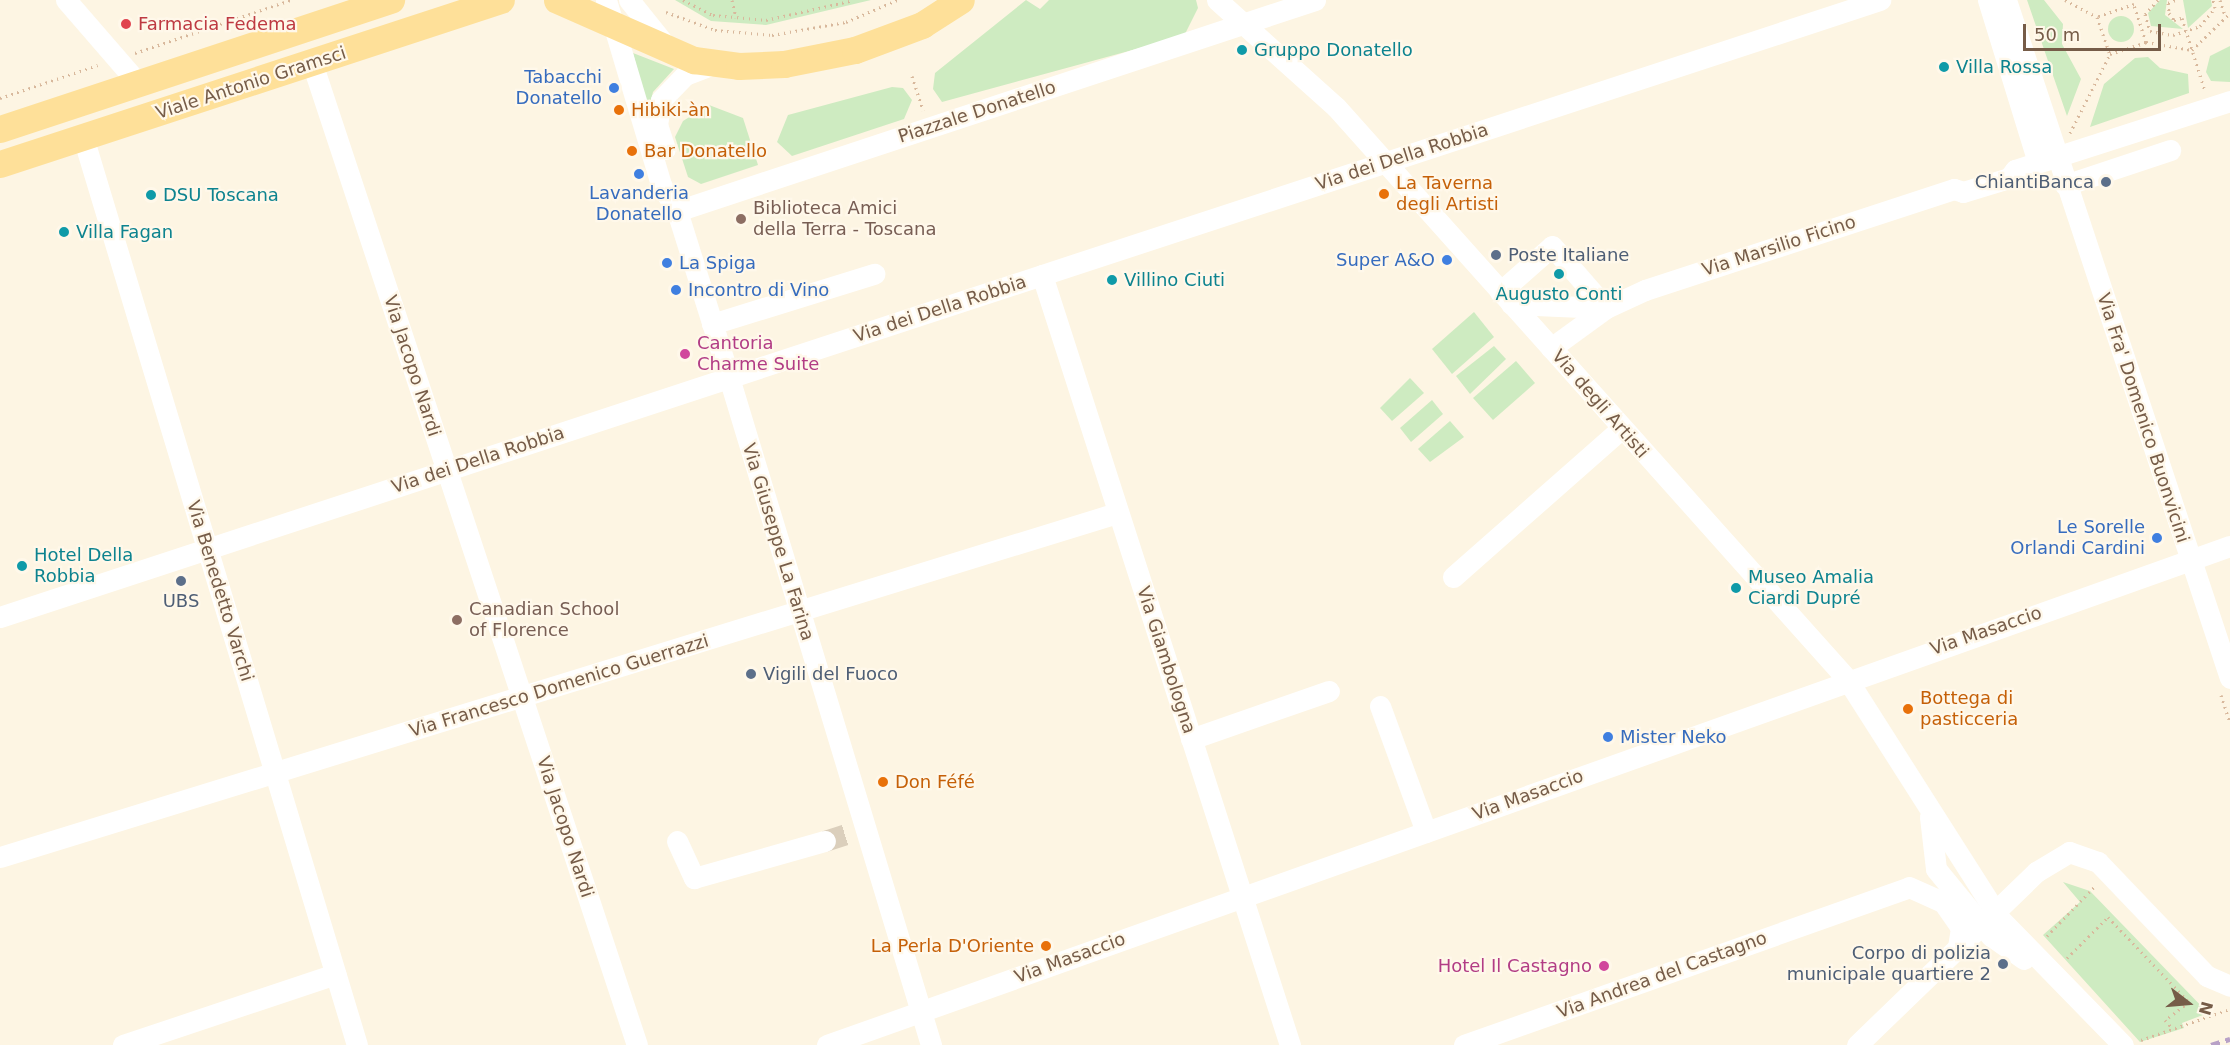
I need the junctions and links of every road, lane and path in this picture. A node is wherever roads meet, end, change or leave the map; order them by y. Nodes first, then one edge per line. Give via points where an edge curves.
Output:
1 (66, 0) edge
2 (291, 0) edge
3 (391, 0) edge
4 (501, 0) edge
5 (558, 0) edge
6 (629, 0) edge
7 (683, 0) edge
8 (732, 0) edge
9 (854, 0) edge
10 (897, 0) edge
11 (961, 0) edge
12 (1217, 0) edge
13 (1315, 0) edge
14 (1880, 0) edge
15 (1988, 0) edge
16 (2006, 0) edge
17 (2065, 0) edge
18 (2137, 0) edge
19 (2158, 0) edge
20 (2175, 0) edge
21 (2212, 0) edge
22 (2220, 0) edge
23 (659, 3) dead end
24 (2134, 4) junction
25 (609, 12) edge
26 (2230, 13) edge
27 (2225, 15) junction
28 (2097, 17) junction
29 (736, 18) junction
30 (1243, 24) junction
31 (2186, 30) junction
32 (2146, 42) junction
33 (2192, 50) junction
34 (670, 51) junction
35 (2109, 54) junction
36 (118, 59) junction
37 (312, 63) junction
38 (714, 64) junction
39 (912, 76) dead end
40 (138, 83) junction
41 (2205, 92) dead end
42 (0, 98) edge
43 (2230, 101) edge
44 (924, 115) dead end
45 (0, 129) edge
46 (83, 137) junction
47 (2170, 150) dead end
48 (2047, 160) junction
49 (1385, 163) junction
50 (0, 164) edge
51 (2065, 185) junction
52 (676, 211) junction
53 (873, 274) dead end
54 (1042, 275) junction
55 (1506, 298) junction
56 (1606, 308) junction
57 (712, 324) junction
58 (1551, 348) junction
59 (729, 377) junction
60 (1621, 429) junction
61 (447, 471) junction
62 (1118, 513) junction
63 (2230, 546) edge
64 (207, 550) junction
65 (2191, 560) junction
66 (1453, 577) dead end
67 (799, 613) junction
68 (0, 617) edge
69 (2230, 678) edge
70 (1847, 679) junction
71 (1329, 692) dead end
72 (521, 698) junction
73 (1380, 706) dead end
74 (1191, 739) junction
75 (275, 773) junction
76 (1929, 808) junction
77 (1426, 832) junction
78 (677, 841) dead end
79 (825, 841) tunnel mouth
80 (0, 857) edge
81 (2094, 887) dead end
82 (1243, 898) junction
83 (1999, 917) junction
84 (2047, 936) dead end
85 (1958, 948) junction
86 (2067, 958) dead end
87 (2044, 968) junction
88 (335, 974) junction
89 (2230, 986) edge
90 (2064, 990) junction
91 (2230, 1009) edge
92 (920, 1012) junction
93 (2173, 1029) junction
94 (2130, 1044) edge
95 (123, 1045) edge
96 (357, 1045) edge
97 (636, 1045) edge
98 (826, 1045) edge
99 (931, 1045) edge
100 (1290, 1045) edge
101 (1464, 1045) edge
102 (1857, 1045) edge
103 (2110, 1045) edge

1 - 36 street
2 - 36 path
3 - 40 main road, Viale Antonio Gramsci
4 - 37 main road, Viale Antonio Gramsci
5 - 25 main road
6 - 34 street
7 - 29 path via 713,15
8 - 29 path
9 - 29 path via 792,17
10 - 23 path via 846,22 758,36 685,22
11 - 38 main road via 922,26 830,57 784,64
12 - 30 street
13 - 30 street, Piazzale Donatello
14 - 49 street, Via dei Della Robbia
15 - 48 street
16 - 48 street
17 - 28 path
18 - 24 path
19 - 31 path via 2145,14 2150,31 2173,35
20 - 31 path via 2168,3 2169,13 2174,20 2182,18
21 - 31 path via 2215,8 2200,26
22 - 27 path
24 - 28 path
24 - 32 path
25 - 34 main road
25 - 52 street via 661,184
26 - 27 path
27 - 33 path
28 - 35 path
30 - 49 street, Via degli Artisti via 1314,84
30 - 52 street, Piazzale Donatello
31 - 33 path
32 - 33 path
32 - 35 path
33 - 41 path
34 - 38 main road
35 - 48 path
36 - 40 street
36 - 42 path
37 - 46 main road, Viale Antonio Gramsci
37 - 61 street, Via Jacopo Nardi
38 - 52 street via 685,75 658,106 657,125 674,181
39 - 44 path
40 - 45 main road, Viale Antonio Gramsci
43 - 48 street, Via Marsilio Ficino
46 - 50 main road, Viale Antonio Gramsci
46 - 64 street, Via Benedetto Varchi
47 - 51 street
48 - 51 street, Via Fra' Domenico Buonvicini
48 - 56 street, Via Marsilio Ficino via 2015,170 2006,166 1959,181 1954,189
49 - 54 street, Via dei Della Robbia
49 - 55 street, Via degli Artisti
51 - 65 street, Via Fra' Domenico Buonvicini
52 - 57 street, Via Giuseppe La Farina
53 - 57 street
54 - 59 street, Via dei Della Robbia
54 - 62 street, Via Giambologna
55 - 56 street
55 - 56 street via 1552,246
55 - 58 street, Via degli Artisti
56 - 58 street
57 - 59 street, Via Giuseppe La Farina
58 - 60 street, Via degli Artisti
59 - 61 street, Via dei Della Robbia
59 - 67 street, Via Giuseppe La Farina
60 - 66 street
60 - 70 street, Via degli Artisti
61 - 64 street, Via dei Della Robbia
61 - 72 street, Via Jacopo Nardi
62 - 67 street, Via Francesco Domenico Guerrazzi
62 - 74 street, Via Giambologna
63 - 65 street, Via Masaccio
64 - 68 street, Via dei Della Robbia
64 - 75 street, Via Benedetto Varchi
65 - 69 street, Via Fra' Domenico Buonvicini
65 - 70 street, Via Masaccio
67 - 72 street, Via Francesco Domenico Guerrazzi
67 - 92 street, Via Giuseppe La Farina via 857,830
70 - 76 street, Via degli Artisti
70 - 77 street, Via Masaccio
71 - 74 street
72 - 75 street, Via Francesco Domenico Guerrazzi
72 - 97 street, Via Jacopo Nardi
73 - 77 street
74 - 82 street, Via Giambologna
75 - 80 street, Via Francesco Domenico Guerrazzi
75 - 88 street, Via Benedetto Varchi
76 - 83 street, Via degli Artisti
76 - 83 street, Via degli Artisti via 1936,869
77 - 82 street, Via Masaccio
78 - 79 street via 694,878
81 - 84 path
82 - 92 street, Via Masaccio
82 - 100 street, Via Giambologna
83 - 85 street
83 - 87 street
83 - 87 street via 1996,940
83 - 89 street via 2045,864 2064,853 2083,852 2207,976
83 - 94 street
85 - 101 street, Via Andrea del Castagno via 1961,928 1929,892 1909,887
85 - 102 street
86 - 93 path via 2108,917 2189,1002 2165,1020
87 - 90 street
88 - 95 street
88 - 96 street, Via Benedetto Varchi
90 - 94 street
90 - 103 street
91 - 93 path
92 - 98 street, Via Masaccio
92 - 99 street, Via Giuseppe La Farina
93 - 94 path

